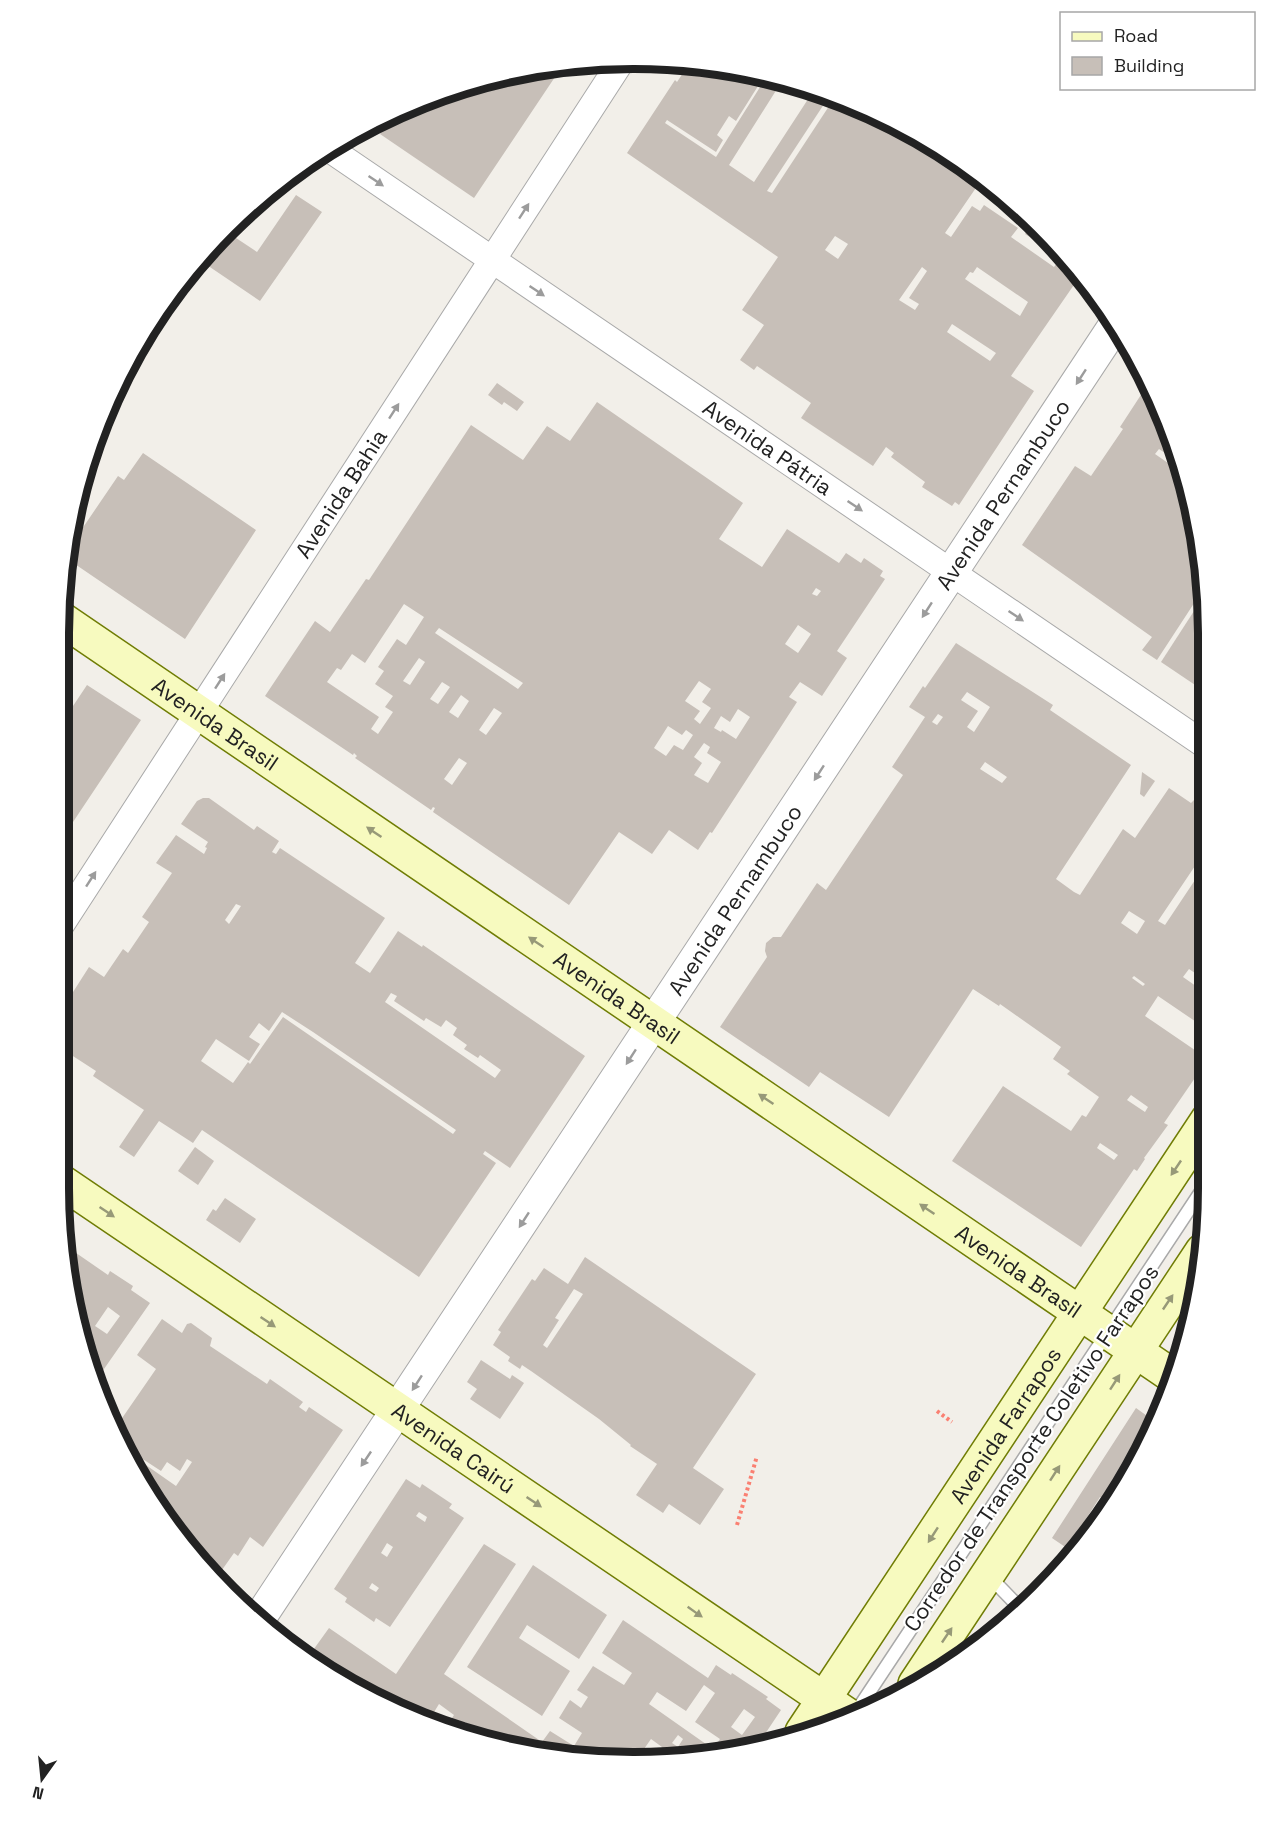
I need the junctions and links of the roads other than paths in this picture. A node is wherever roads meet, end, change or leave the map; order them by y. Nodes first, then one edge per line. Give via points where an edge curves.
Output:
1 (616, 69) edge
2 (337, 154) edge
3 (492, 260) junction
4 (1110, 332) edge
5 (952, 572) junction
6 (69, 624) edge
7 (199, 713) junction
8 (1198, 740) edge
9 (69, 911) edge
10 (654, 1023) junction
11 (1198, 1136) edge
12 (69, 1197) edge
13 (1198, 1197) edge
14 (1192, 1265) edge
15 (1080, 1313) junction
16 (1108, 1332) junction
17 (1135, 1350) junction
18 (1167, 1372) edge
19 (399, 1410) junction
20 (988, 1575) junction
21 (1015, 1603) edge
22 (263, 1613) edge
23 (923, 1671) edge
24 (861, 1704) edge
25 (836, 1708) edge
26 (817, 1721) edge

3 -> 1 street, Avenida Bahia
2 -> 3 street, Avenida Pátria
3 -> 5 street, Avenida Pátria
7 -> 3 street, Avenida Bahia
4 -> 5 street, Avenida Pernambuco
5 -> 8 street, Avenida Pátria
5 -> 10 street, Avenida Pernambuco
6 - 7 main road, Avenida Brasil
9 -> 7 street, Avenida Bahia
10 -> 7 main road, Avenida Brasil
15 -> 10 main road, Avenida Brasil
10 -> 19 street, Avenida Pernambuco
11 -> 15 main road, Avenida Farrapos
12 -> 19 main road, Avenida Cairú
13 - 16 lane, Corredor de Transporte Coletivo Farrapos
17 -> 14 main road
15 - 16 main road, Avenida Brasil
15 -> 25 main road, Avenida Farrapos
16 - 17 main road, Avenida Brasil
16 - 24 lane, Corredor de Transporte Coletivo Farrapos
17 - 18 main road, Avenida Brasil
20 -> 17 main road
19 -> 22 street, Avenida Pernambuco
19 -> 25 main road, Avenida Cairú
20 - 21 lane
23 -> 20 main road
25 - 26 main road, Avenida Farrapos

